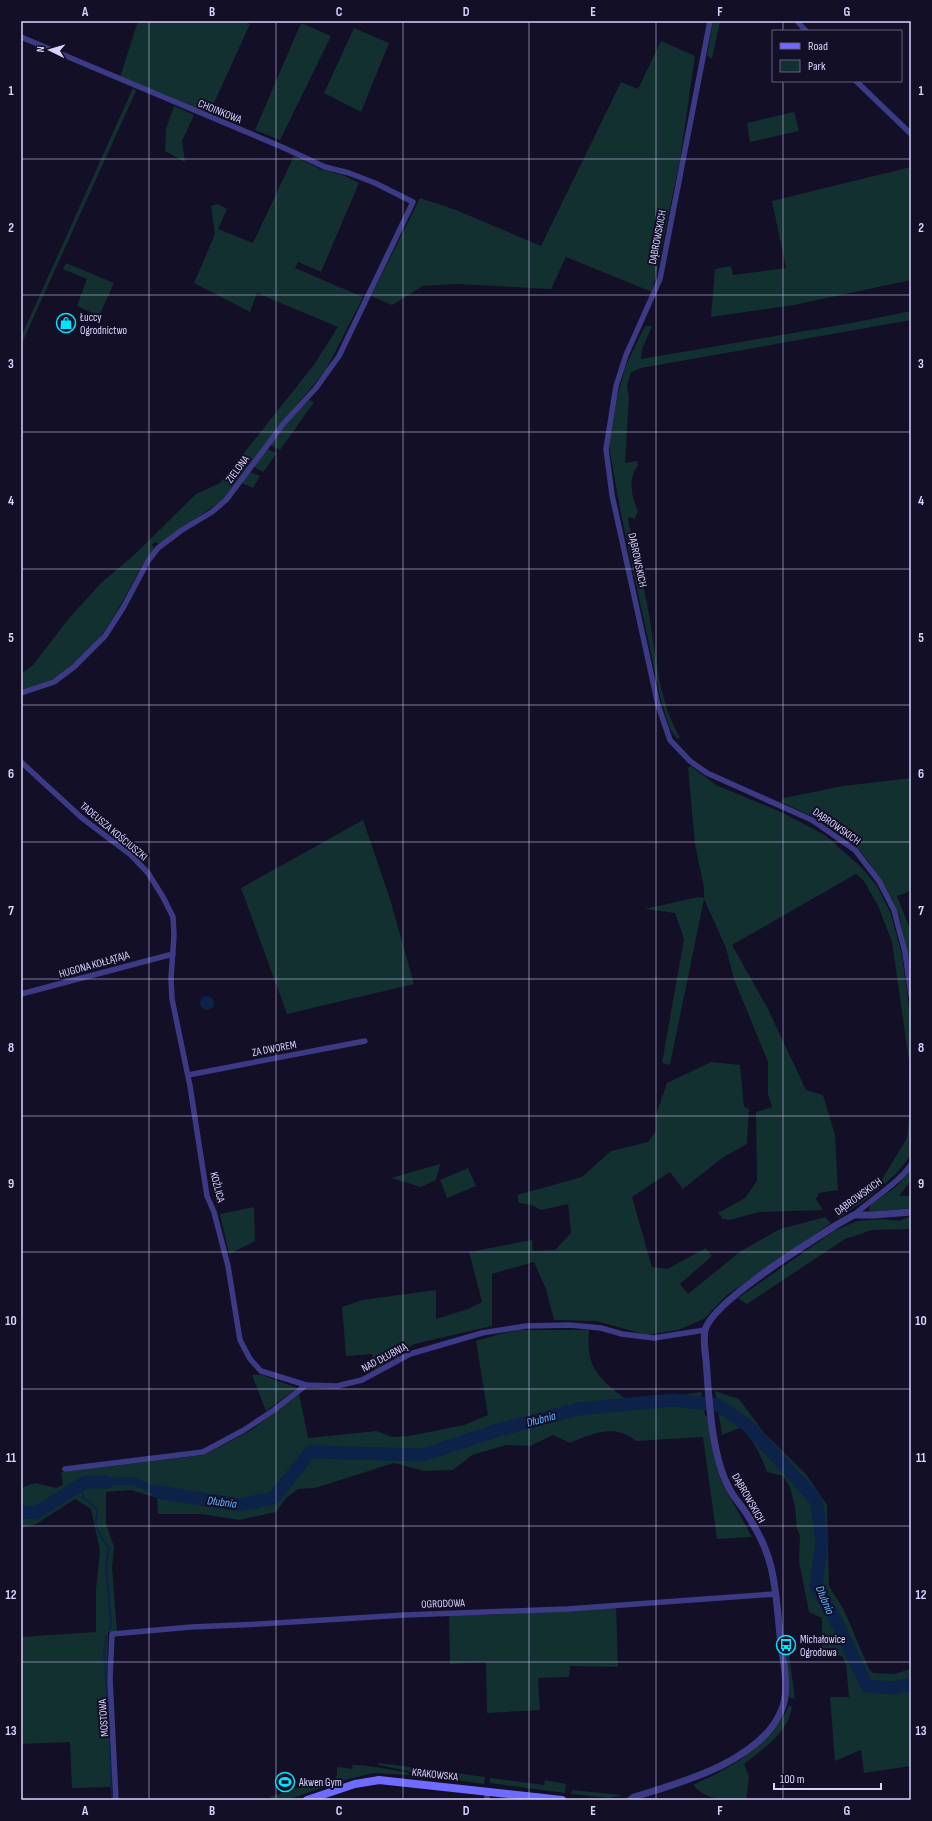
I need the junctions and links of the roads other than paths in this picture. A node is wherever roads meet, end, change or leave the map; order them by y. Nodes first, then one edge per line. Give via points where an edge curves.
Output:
1 (710, 21) edge
2 (797, 21) edge
3 (805, 30) edge
4 (21, 37) edge
5 (857, 82) edge
6 (911, 134) edge
7 (413, 202) joint
8 (21, 693) edge
9 (21, 762) edge
10 (173, 954) junction
11 (21, 994) edge
12 (911, 995) edge
13 (365, 1041) dead end
14 (188, 1075) junction
15 (911, 1165) edge
16 (911, 1212) edge
17 (854, 1215) junction
18 (705, 1330) junction
19 (306, 1385) junction
20 (65, 1469) dead end
21 (774, 1594) junction
22 (112, 1634) joint
23 (487, 1791) junction
24 (116, 1800) edge
25 (307, 1800) edge
26 (486, 1800) edge
27 (562, 1800) edge
28 (630, 1800) edge

1 - 12 street, DĄBROWSKICH via 660,279 626,355 616,386 606,449 612,495 658,705 670,740 690,761 707,773 812,820 855,850 879,880 894,910 905,952
2 - 3 street
4 - 7 street, CHOINKOWA via 325,167 375,183
5 - 6 street
7 - 8 street, ZIELONA via 339,356 316,388 284,423 226,500 158,548 105,636 74,667 54,682
9 - 10 street, TADEUSZA KOŚCIUSZKI via 82,818 131,855 148,873 173,917
10 - 11 street, HUGONA KOŁŁĄTAJA
10 - 14 street, KOŹLICA via 172,999
13 - 14 street, ZA DWOREM
14 - 19 street, KOŹLICA via 207,1196 214,1212 228,1266 240,1340 250,1359 261,1371
15 - 17 street, DĄBROWSKICH via 891,1186
16 - 17 street via 874,1216
17 - 18 street, DĄBROWSKICH via 734,1295 714,1313
18 - 19 street, NAD DŁUBNIĄ via 654,1338 570,1325 526,1326 482,1333 410,1354 362,1380 338,1386
18 - 21 street, DĄBROWSKICH via 708,1391 718,1458 723,1476 749,1517 771,1566
19 - 20 street via 244,1430 203,1452
21 - 22 street, OGRODOWA via 552,1610 405,1615
21 - 28 street, DĄBROWSKICH via 784,1665 785,1696 782,1711 774,1726 759,1741 713,1770
22 - 24 street, MOSTOWA via 110,1679
23 - 25 main road, KRAKOWSKA via 379,1780 355,1784
23 - 26 street
23 - 27 main road, KRAKOWSKA

